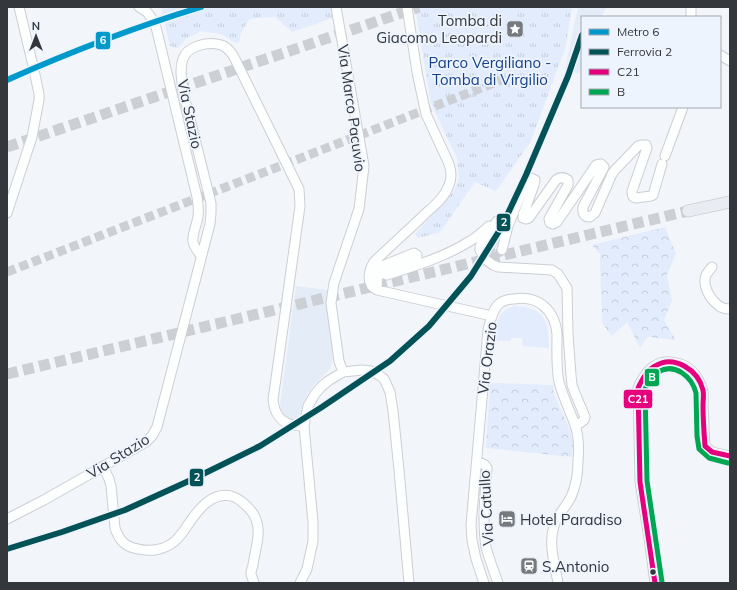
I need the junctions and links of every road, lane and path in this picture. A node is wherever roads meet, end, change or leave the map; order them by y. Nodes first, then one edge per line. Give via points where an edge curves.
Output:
1 (19, 7) edge
2 (139, 7) edge
3 (336, 7) edge
4 (407, 7) edge
5 (721, 56) edge
6 (730, 61) edge
7 (683, 108) edge
8 (730, 202) edge
9 (688, 211) tunnel mouth
10 (7, 213) edge
11 (496, 221) junction
12 (491, 244) dead end
13 (502, 250) dead end
14 (201, 256) junction
15 (712, 267) dead end
16 (377, 290) junction
17 (730, 310) edge
18 (492, 316) junction
19 (343, 372) junction
20 (304, 426) junction
21 (576, 426) junction
22 (730, 456) edge
23 (477, 461) junction
24 (103, 466) junction
25 (7, 520) edge
26 (254, 583) edge
27 (300, 583) edge
28 (409, 583) edge
29 (484, 583) edge
30 (498, 583) edge
31 (558, 583) edge
32 (655, 583) edge

1 - 10 street via 39,100 32,137
2 - 14 street via 155,22 197,196 198,216 193,241
3 - 19 street, Via Marco Pacuvio via 364,166 359,209 334,283 331,303 339,361
4 - 16 street via 426,114 449,164 451,179 442,198 370,266 370,284
5 - 6 street
7 - 13 street via 653,195 632,196 646,145 638,146 615,170 595,213 590,217 582,212 583,207 604,167 601,164 594,166 557,222 553,224 549,219 568,180 556,180 526,220 522,214 535,182 529,179 508,226
8 - 9 main road
11 - 12 street via 500,224
11 - 16 street via 467,244 422,264 384,274 387,268 417,258 414,253 382,266 378,271
11 - 21 street via 480,245 485,259 498,267 552,270 565,285 572,385 585,418
14 - 20 street, Via Stazio via 210,224 211,203 183,91 181,67 183,58 193,48 212,43 221,44 233,54 299,190 300,206 273,400 280,419 291,425
14 - 24 street, Via Stazio via 157,427 146,442
15 - 17 street via 706,275 707,291 719,306
16 - 18 street
18 - 21 street, Via Orazio via 501,302 518,298 535,300 549,311 556,327 562,393
18 - 23 street, Via Orazio via 487,341
19 - 20 street via 320,387 308,406
19 - 28 street via 371,371 384,379 390,392
20 - 27 street via 313,541 308,569
21 - 31 street, Via Orazio via 579,447 576,481 571,497 555,524 552,537
22 - 32 street via 712,452 706,446 703,389 698,377 687,367 666,362 647,371 638,388 640,482
23 - 29 street, Via Orazio via 472,540
23 - 30 street, Via Catullo via 487,468 485,539
24 - 25 street, Via Stazio
24 - 26 street via 111,486 117,534 124,544 134,549 155,550 176,541 198,510 218,496 234,497 247,506 254,515 258,528 251,575

